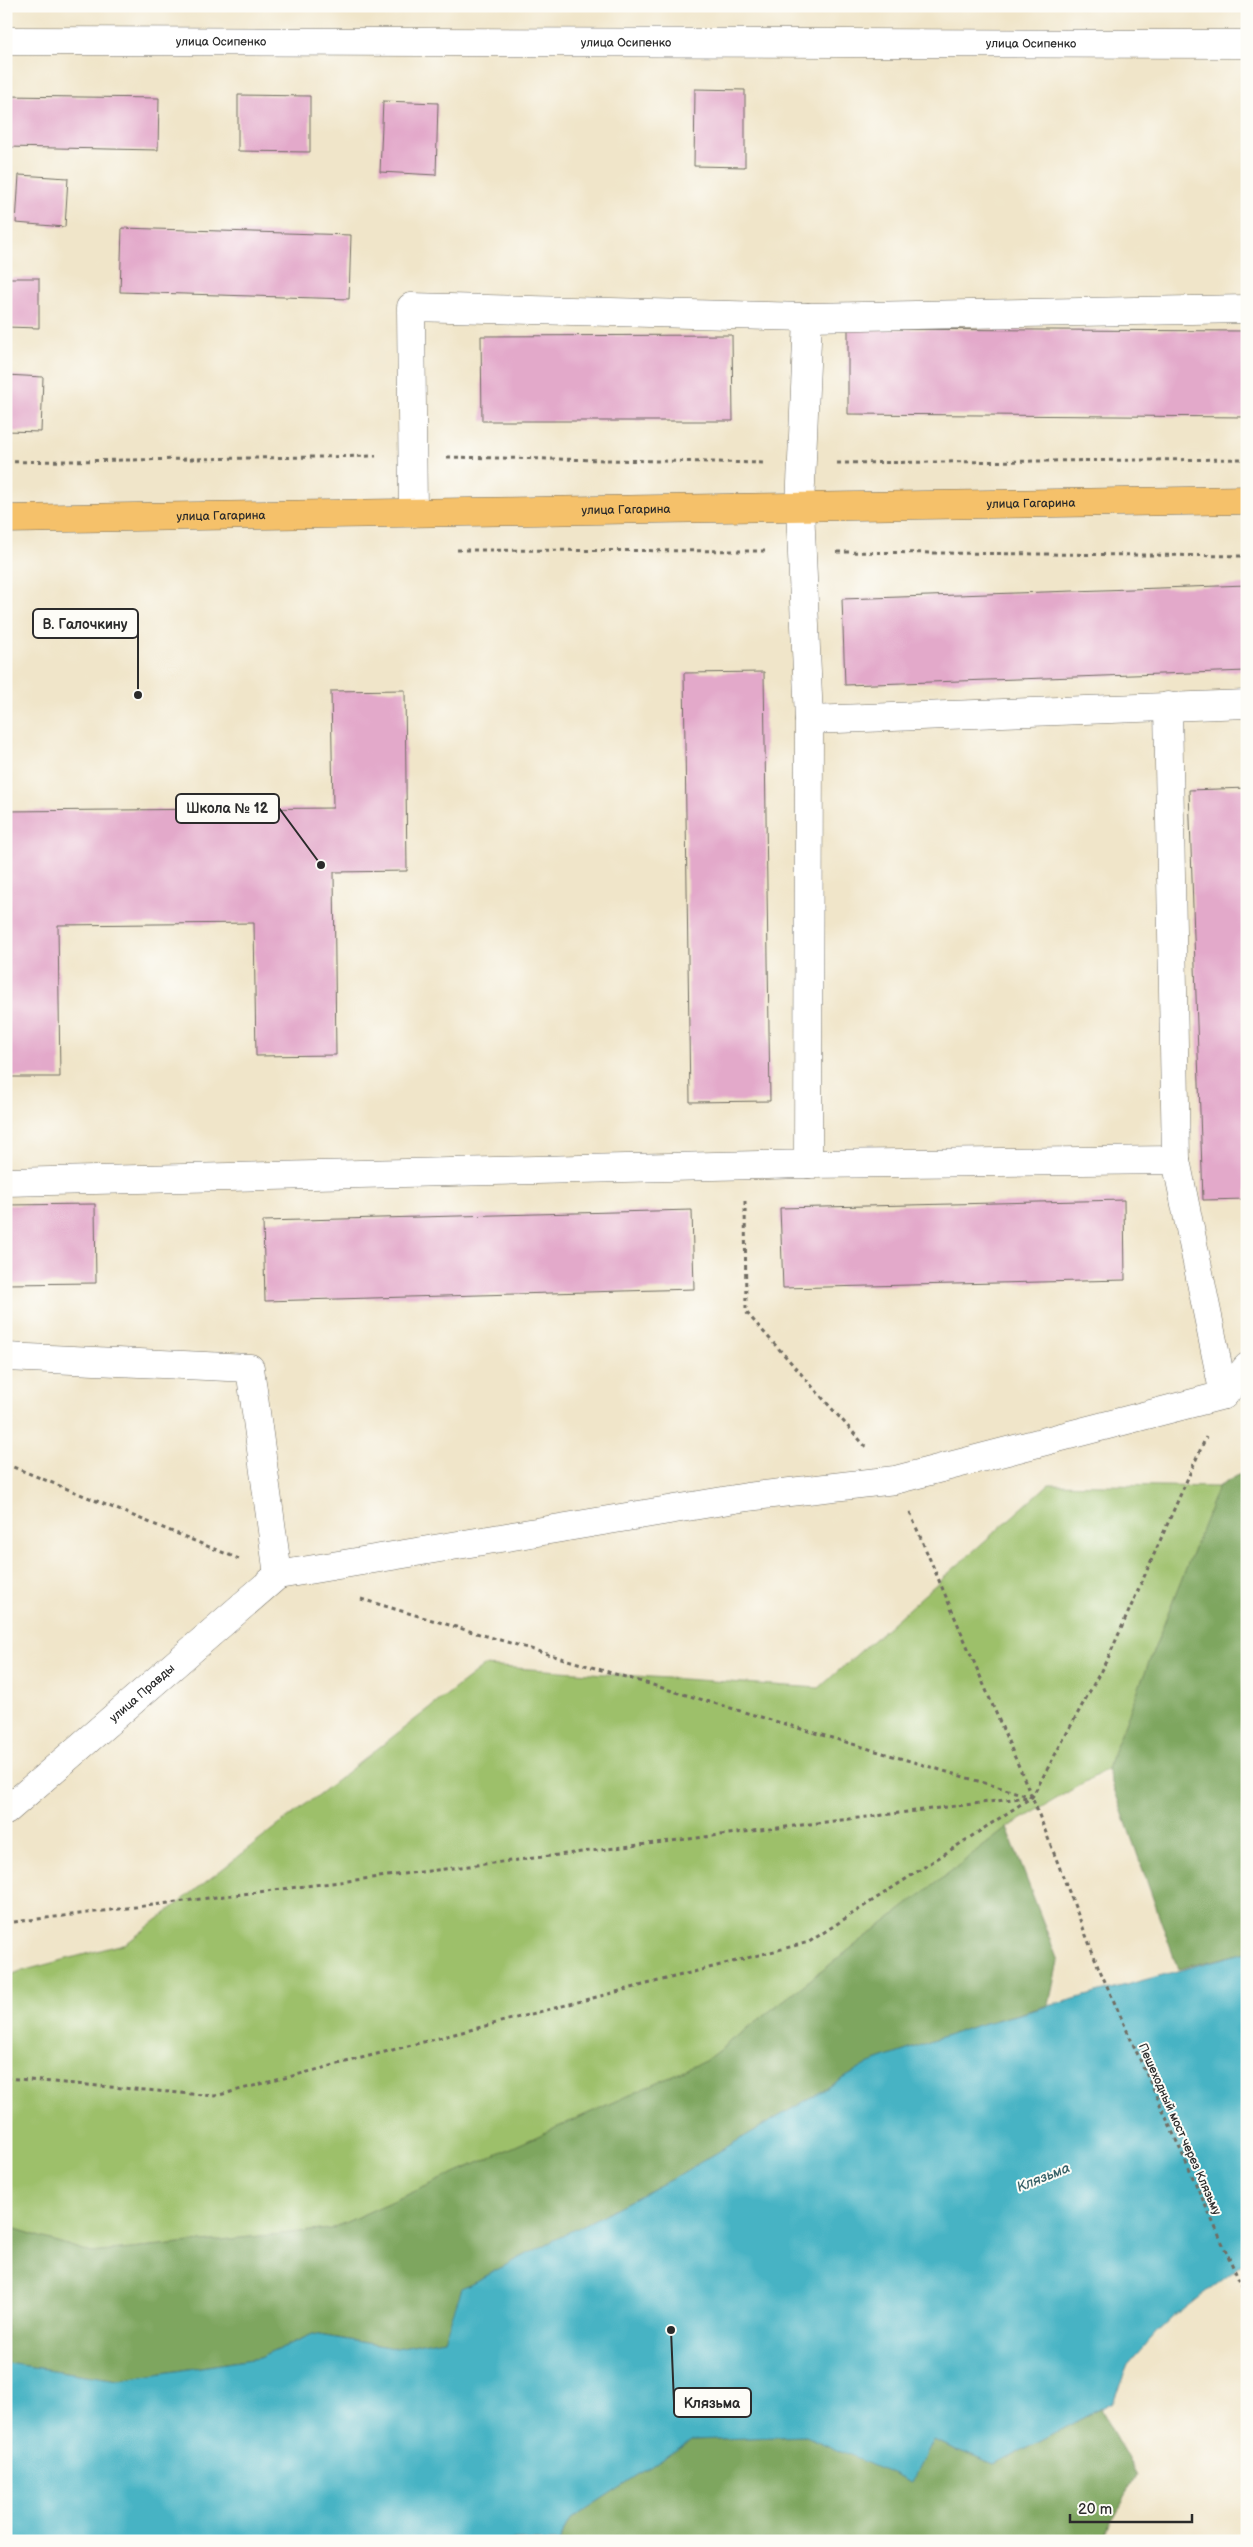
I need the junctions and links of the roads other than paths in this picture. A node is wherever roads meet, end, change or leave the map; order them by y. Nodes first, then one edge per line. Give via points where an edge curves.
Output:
1 (6, 41) edge
2 (1247, 44) edge
3 (1247, 309) edge
4 (808, 317) junction
5 (1247, 500) edge
6 (800, 507) junction
7 (413, 513) junction
8 (6, 518) edge
9 (1247, 704) edge
10 (1168, 706) junction
11 (809, 720) junction
12 (1176, 1160) junction
13 (808, 1164) junction
14 (6, 1182) edge
15 (6, 1356) edge
16 (1247, 1366) edge
17 (1224, 1395) junction
18 (278, 1574) junction
19 (6, 1811) edge

1 - 2 street, улица Осипенко
3 - 4 street
4 - 6 street
4 - 7 street via 411,307
5 - 6 main road, улица Гагарина
6 - 7 main road, улица Гагарина
6 - 11 street
7 - 8 main road, улица Гагарина
9 - 10 street
10 - 11 street
10 - 12 street
11 - 13 street
12 - 13 street
12 - 17 street
13 - 14 street
15 - 18 street via 250,1368
16 - 17 street
17 - 18 street via 895,1480 747,1497
18 - 19 street, улица Правды

